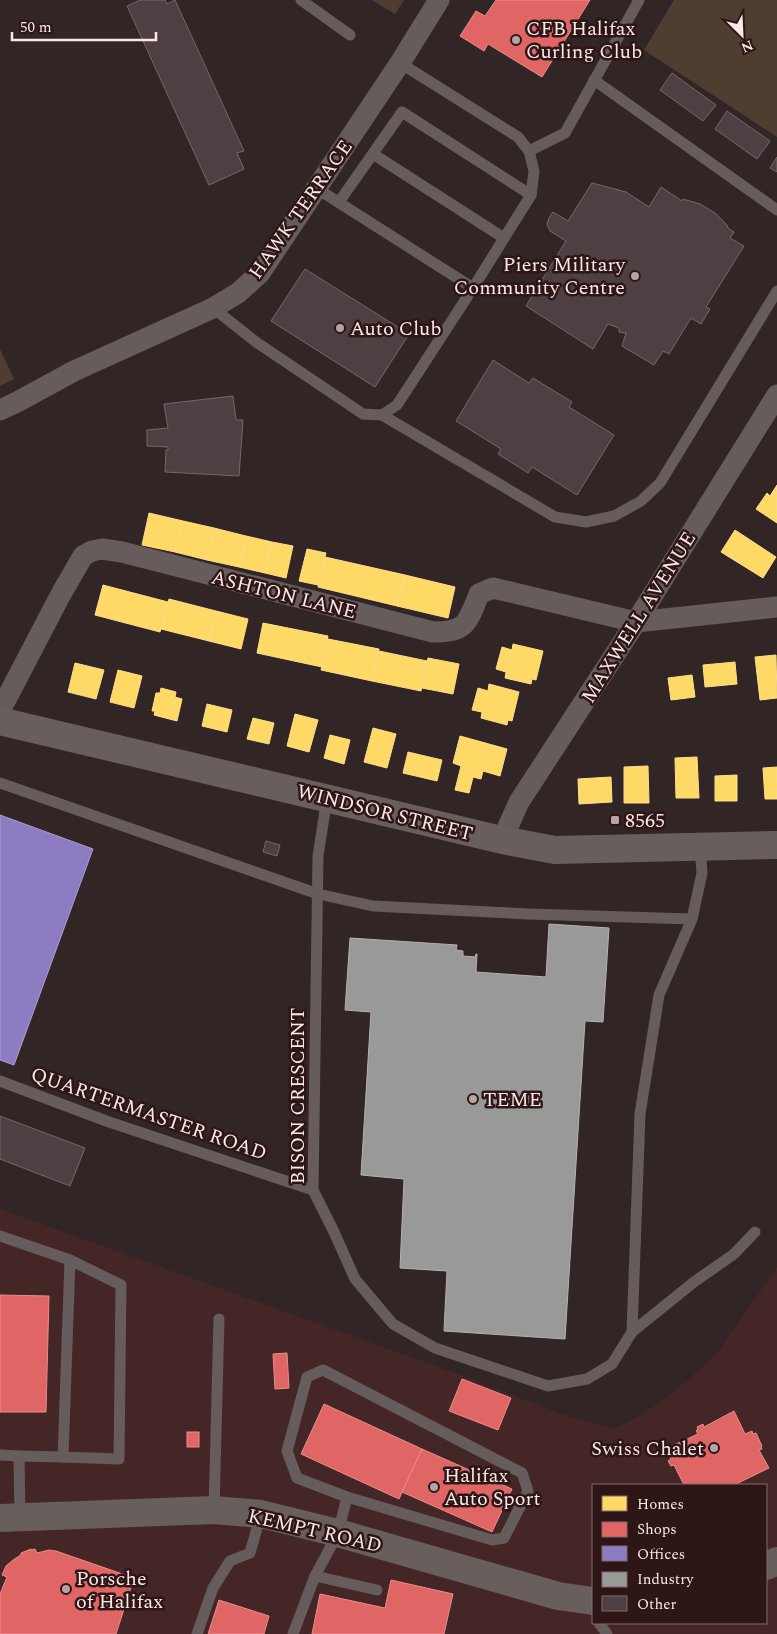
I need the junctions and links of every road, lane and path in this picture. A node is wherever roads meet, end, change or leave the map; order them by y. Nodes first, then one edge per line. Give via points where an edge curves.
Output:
1 (301, 0) edge
2 (439, 0) edge
3 (639, 0) edge
4 (350, 35) dead end
5 (400, 63) junction
6 (594, 80) junction
7 (529, 150) junction
8 (373, 154) junction
9 (316, 188) junction
10 (531, 195) junction
11 (339, 202) junction
12 (777, 210) edge
13 (504, 238) junction
14 (474, 288) junction
15 (777, 291) edge
16 (214, 308) junction
17 (777, 395) edge
18 (0, 410) edge
19 (382, 415) junction
20 (777, 607) edge
21 (636, 622) junction
22 (0, 711) edge
23 (0, 721) edge
24 (0, 783) edge
25 (327, 798) junction
26 (502, 840) junction
27 (777, 845) edge
28 (700, 847) junction
29 (318, 894) junction
30 (692, 919) junction
31 (0, 1081) edge
32 (313, 1190) junction
33 (754, 1232) dead end
34 (0, 1236) edge
35 (70, 1260) junction
36 (219, 1319) dead end
37 (632, 1332) junction
38 (0, 1455) edge
39 (19, 1456) junction
40 (63, 1457) junction
41 (347, 1497) junction
42 (214, 1510) junction
43 (261, 1514) junction
44 (5, 1518) edge
45 (338, 1533) junction
46 (315, 1576) junction
47 (376, 1590) dead end
48 (592, 1609) edge
49 (197, 1634) edge
50 (293, 1634) edge

1 - 4 lane
2 - 5 street, HAWK TERRACE
3 - 6 lane
5 - 7 lane via 518,137
5 - 9 street, HAWK TERRACE
6 - 7 lane via 565,133
6 - 12 lane
7 - 10 lane via 534,171
8 - 10 lane via 402,112
8 - 11 lane
8 - 13 lane
9 - 11 lane
9 - 16 street, HAWK TERRACE via 260,273 238,293
10 - 13 lane
11 - 14 lane
13 - 14 lane
14 - 19 lane via 397,405
15 - 19 lane via 660,483 641,501 614,516 586,522 555,517
16 - 18 street, HAWK TERRACE via 74,371
16 - 19 lane via 256,342 338,398 364,414
17 - 21 street, MAXWELL AVENUE
20 - 21 street
21 - 22 street, ASHTON LANE via 493,588 479,594 470,616 459,629 432,632 102,549 83,556
21 - 26 street, MAXWELL AVENUE via 519,802
23 - 25 street, WINDSOR STREET
24 - 29 lane
25 - 26 street, WINDSOR STREET
25 - 29 lane, BISON CRESCENT via 318,856
26 - 28 street, WINDSOR STREET via 555,850
27 - 28 street, WINDSOR STREET
28 - 30 lane, BISON CRESCENT via 702,873
29 - 30 lane via 373,906
29 - 32 lane, BISON CRESCENT
30 - 37 lane, BISON CRESCENT via 660,995 640,1114
31 - 32 lane, QUARTERMASTER ROAD via 110,1122
32 - 37 lane, BISON CRESCENT via 355,1279 393,1324 435,1348 548,1386 587,1379 612,1364
33 - 37 lane via 734,1254
34 - 35 lane
35 - 40 lane
35 - 40 lane via 120,1285 119,1459
36 - 42 lane
38 - 39 lane
39 - 40 lane
39 - 44 lane
41 - 41 lane via 492,1540 504,1538 528,1491 522,1473 323,1370 306,1377 287,1451 297,1478
41 - 45 lane
42 - 43 street, KEMPT ROAD
42 - 44 street, KEMPT ROAD
43 - 45 street, KEMPT ROAD
43 - 49 lane via 250,1553 230,1561 213,1588
45 - 46 lane
45 - 48 street, KEMPT ROAD via 558,1596
46 - 47 lane
46 - 50 lane

